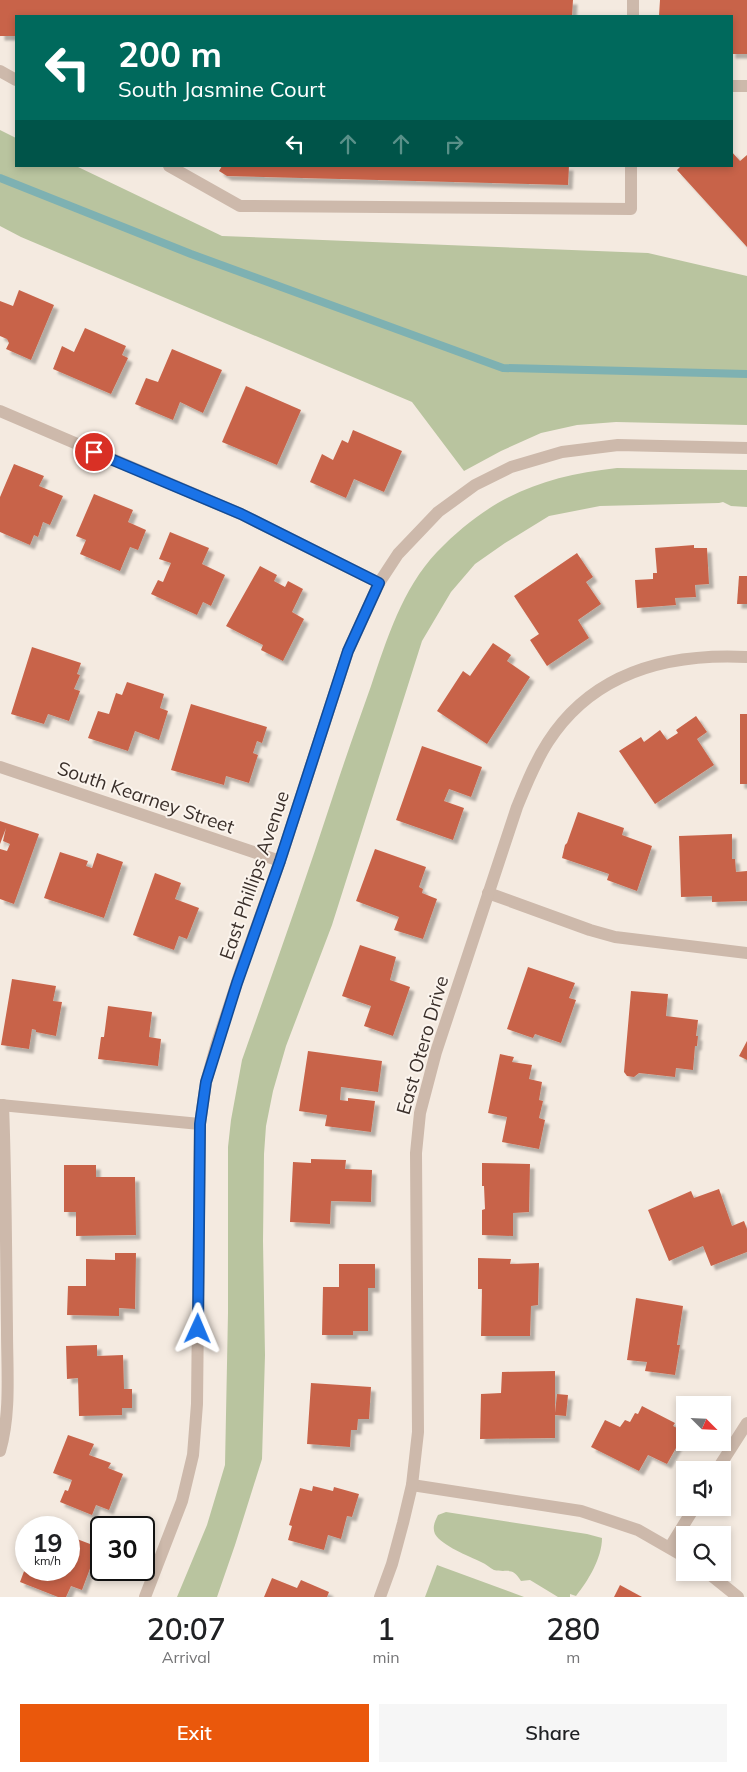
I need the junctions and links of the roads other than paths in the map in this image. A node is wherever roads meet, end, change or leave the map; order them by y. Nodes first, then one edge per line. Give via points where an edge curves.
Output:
1 (633, 0) edge
2 (633, 15) edge
3 (0, 71) edge
4 (15, 79) edge
5 (733, 86) edge
6 (747, 86) edge
7 (171, 167) edge
8 (631, 167) edge
9 (0, 411) edge
10 (747, 448) edge
11 (379, 583) junction
12 (747, 657) edge
13 (0, 767) edge
14 (280, 861) junction
15 (488, 893) junction
16 (747, 953) edge
17 (1, 1105) edge
18 (200, 1124) junction
19 (747, 1423) edge
20 (0, 1451) edge
21 (723, 1461) edge
22 (412, 1485) junction
23 (689, 1516) edge
24 (670, 1547) junction
25 (676, 1551) edge
26 (718, 1581) edge
27 (145, 1597) edge
28 (380, 1597) edge
29 (738, 1597) edge

1 - 2 street
3 - 4 street
5 - 6 street
7 - 8 street via 240,206 631,209
9 - 11 street via 241,514
10 - 11 street, East Phillips Avenue via 618,445 562,452 511,467 476,485 438,512 398,554
11 - 14 street, East Phillips Avenue via 348,651
12 - 15 street, East Otero Drive via 685,659 649,666 618,678 571,711 547,743 530,776
13 - 14 street, South Kearney Street
14 - 18 street, East Phillips Avenue via 216,1046 206,1082
15 - 16 street via 615,937
15 - 22 street, East Otero Drive via 436,1052 420,1113 416,1153 418,1432
17 - 18 street
17 - 20 street via 6,1200 7,1391 5,1432
18 - 27 street, East Phillips Avenue via 197,1404 193,1455 182,1501
19 - 21 street
22 - 24 street via 581,1511 638,1530
22 - 28 street, East Otero Drive
23 - 24 street
24 - 25 street
26 - 29 street

